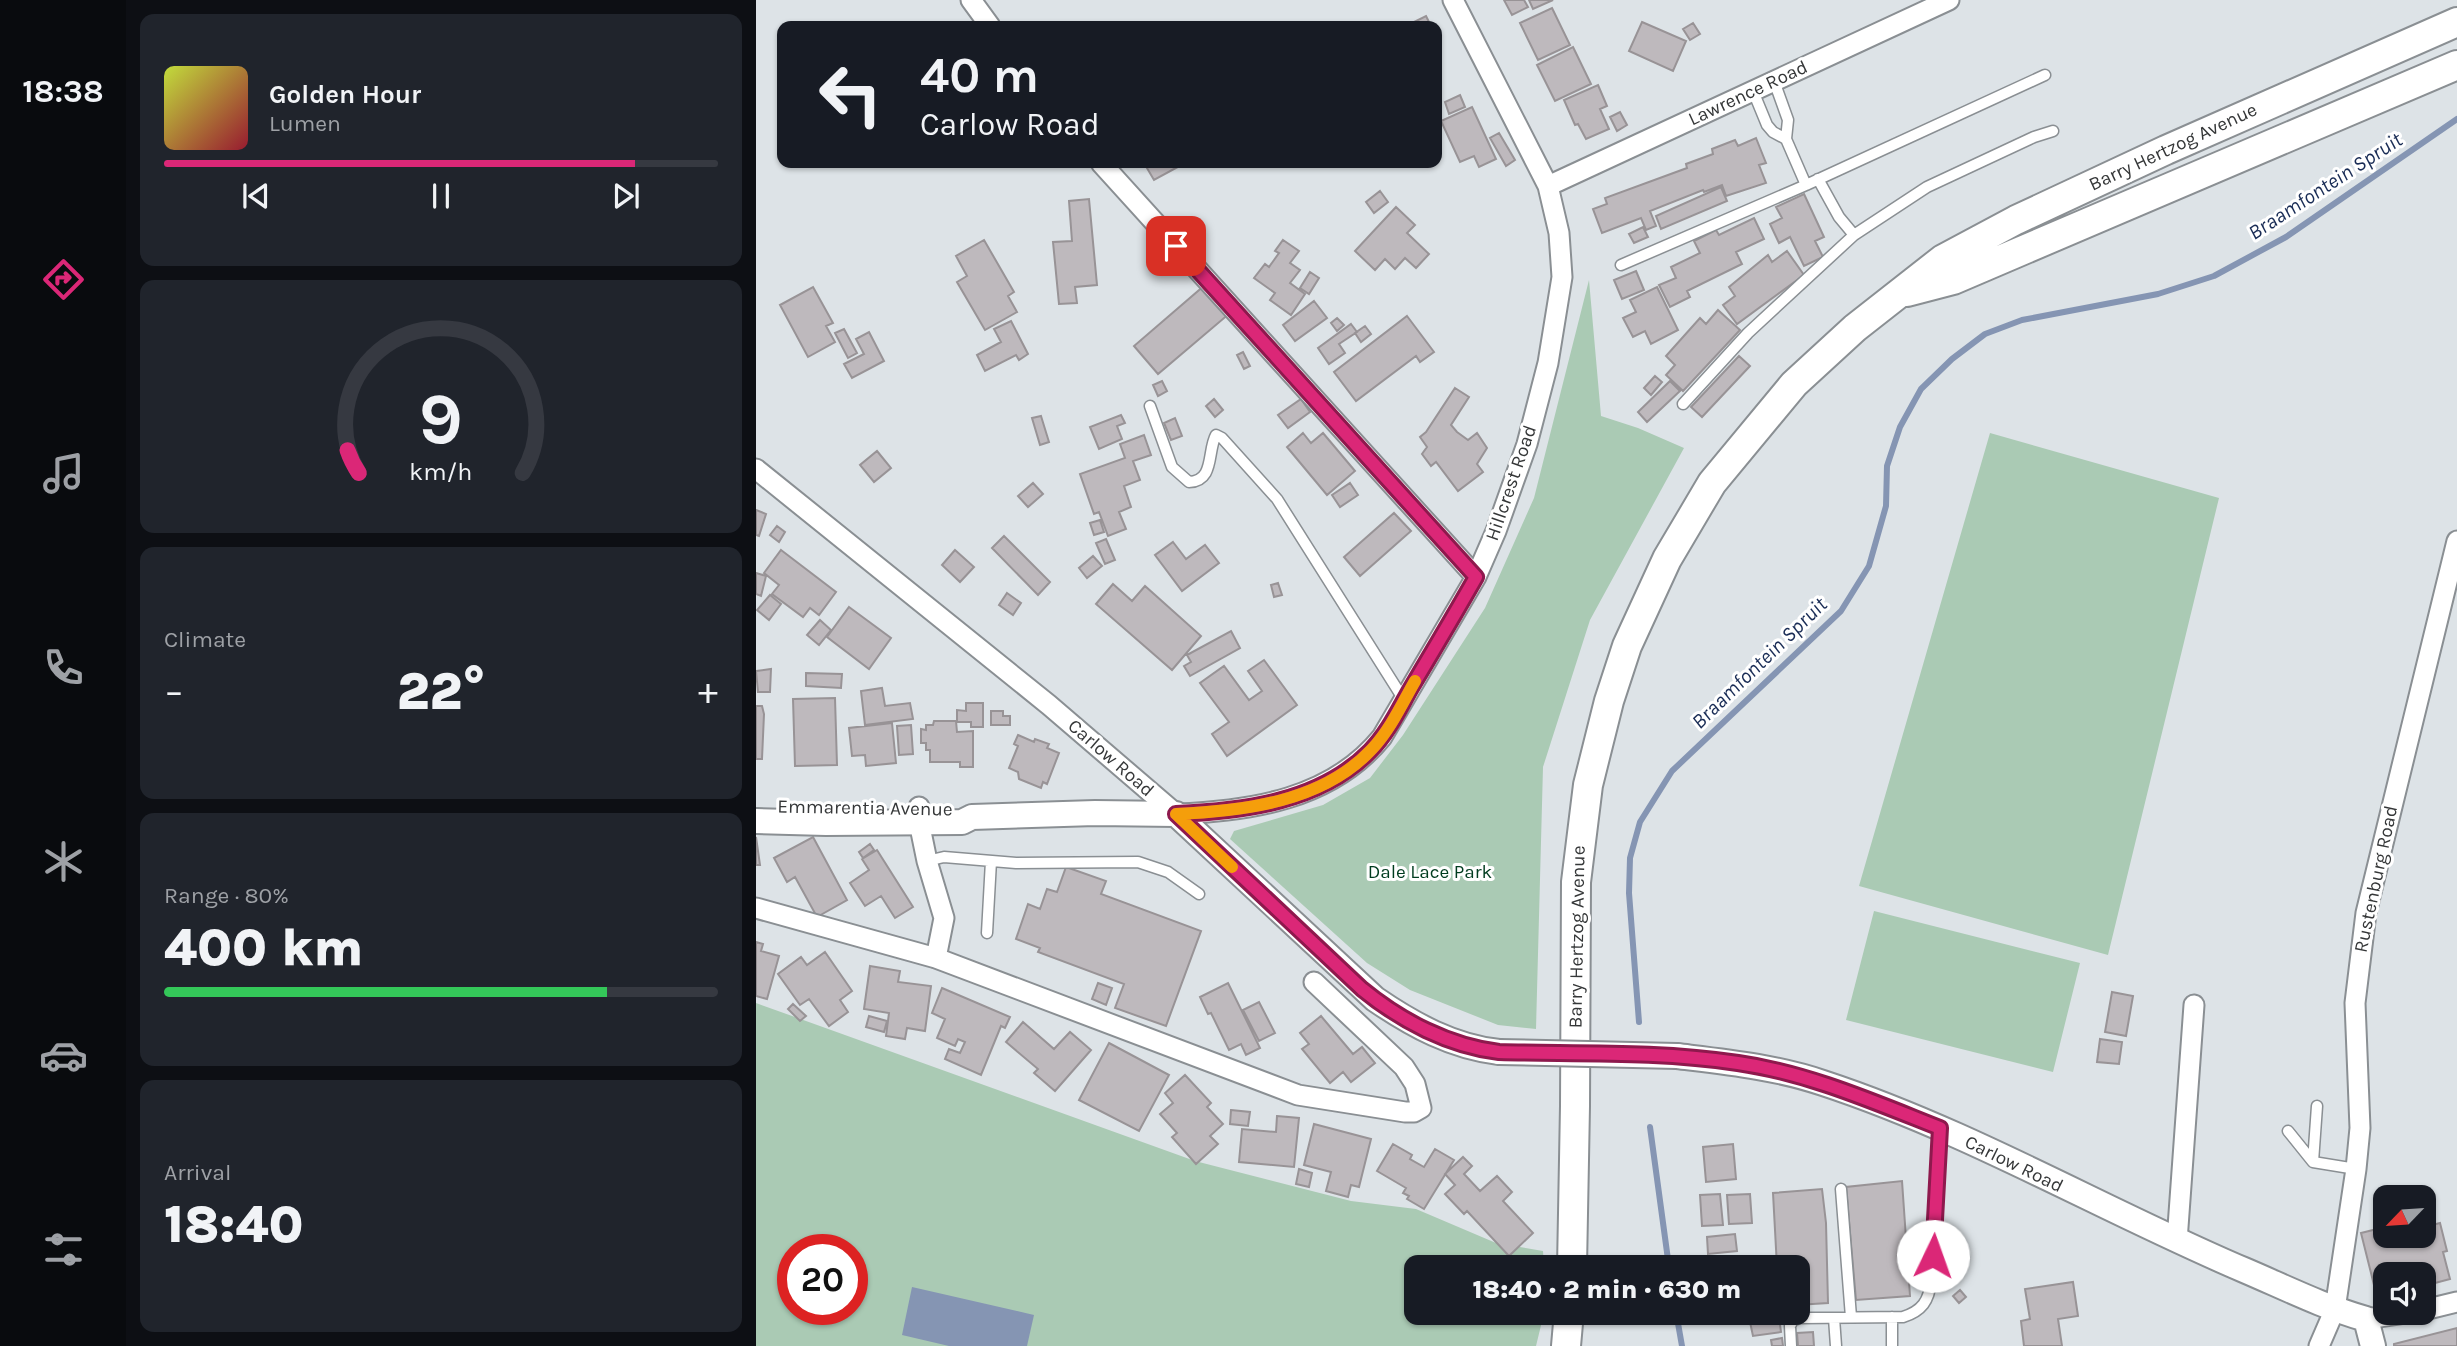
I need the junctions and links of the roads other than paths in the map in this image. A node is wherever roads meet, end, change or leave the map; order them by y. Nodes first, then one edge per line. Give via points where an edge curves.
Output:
1 (971, 0) edge
2 (1454, 0) edge
3 (1949, 0) edge
4 (986, 21) edge
5 (2457, 22) edge
6 (2457, 65) edge
7 (2045, 75) dead end
8 (1774, 81) junction
9 (1753, 91) junction
10 (2053, 131) dead end
11 (1786, 139) junction
12 (1106, 168) edge
13 (1818, 179) junction
14 (1806, 185) junction
15 (1548, 186) junction
16 (1854, 235) junction
17 (1621, 265) dead end
18 (1901, 294) junction
19 (1683, 404) dead end
20 (1150, 406) dead end
21 (756, 469) edge
22 (2457, 541) edge
23 (1476, 577) junction
24 (1404, 701) junction
25 (756, 807) edge
26 (919, 814) junction
27 (1176, 814) junction
28 (756, 821) edge
29 (927, 861) junction
30 (991, 861) junction
31 (1199, 894) dead end
32 (756, 908) edge
33 (987, 933) dead end
34 (936, 958) junction
35 (1314, 982) dead end
36 (2194, 1005) dead end
37 (2317, 1106) dead end
38 (1940, 1128) junction
39 (2288, 1131) dead end
40 (2313, 1162) junction
41 (2356, 1168) junction
42 (1841, 1189) dead end
43 (2177, 1241) junction
44 (1572, 1255) edge
45 (2457, 1301) edge
46 (2436, 1307) edge
47 (2336, 1309) junction
48 (1851, 1317) junction
49 (1892, 1317) junction
50 (1835, 1318) junction
51 (2373, 1319) edge
52 (2367, 1320) junction
53 (1568, 1325) edge
54 (1566, 1346) edge
55 (1791, 1346) edge
56 (1836, 1346) edge
57 (1892, 1346) edge
58 (2319, 1346) edge
59 (2373, 1346) edge

1 - 4 street
2 - 15 street, Hillcrest Road
3 - 8 street, Lawrence Road
5 - 18 main road, Barry Hertzog Avenue via 2265,104 2016,220 1943,259
6 - 18 main road, Barry Hertzog Avenue via 1953,280
7 - 13 lane
8 - 9 street, Lawrence Road
8 - 11 lane via 1788,120
9 - 11 lane via 1768,125
9 - 15 street, Lawrence Road
10 - 16 lane via 1927,187
11 - 14 lane
12 - 23 street
13 - 14 lane
13 - 16 lane
14 - 17 lane
15 - 23 street, Hillcrest Road via 1562,259 1548,363 1527,444
16 - 19 lane via 1748,333
18 - 44 main road, Barry Hertzog Avenue via 1855,328 1794,384 1720,474 1667,559 1623,657 1588,785 1576,882
20 - 24 lane via 1172,467 1189,482 1204,475 1212,461 1216,435 1251,468 1277,499
21 - 27 street, Carlow Road via 1049,705
22 - 41 street, Rustenburg Road via 2366,913 2355,1003 2360,1128
23 - 24 street, Hillcrest Road
24 - 27 street, Hillcrest Road via 1371,750 1323,785 1261,805
25 - 26 street, Emmarentia Avenue
26 - 27 street, Emmarentia Avenue via 961,821 1094,813
26 - 28 street, Emmarentia Avenue
26 - 29 street
27 - 38 street, Carlow Road, bridge via 1375,999 1439,1036 1499,1052 1677,1056 1739,1063 1821,1082
29 - 30 lane via 944,857
29 - 34 street via 944,918
30 - 31 lane via 1138,862 1168,872
30 - 33 lane
32 - 34 street
34 - 35 street via 1298,1095 1405,1112 1421,1108 1415,1084 1404,1067
36 - 43 street
37 - 40 lane
38 - 43 street, Carlow Road
38 - 49 lane via 1930,1293 1916,1313
39 - 40 lane
40 - 41 lane
41 - 47 street, Rustenburg Road
42 - 48 lane
43 - 47 street, Carlow Road
45 - 46 street
47 - 52 street, Carlow Road
47 - 58 street, Rustenburg Road
48 - 49 lane
48 - 50 lane
49 - 57 lane
50 - 55 lane via 1793,1320
50 - 56 lane
51 - 52 street
52 - 59 street
53 - 54 main road

